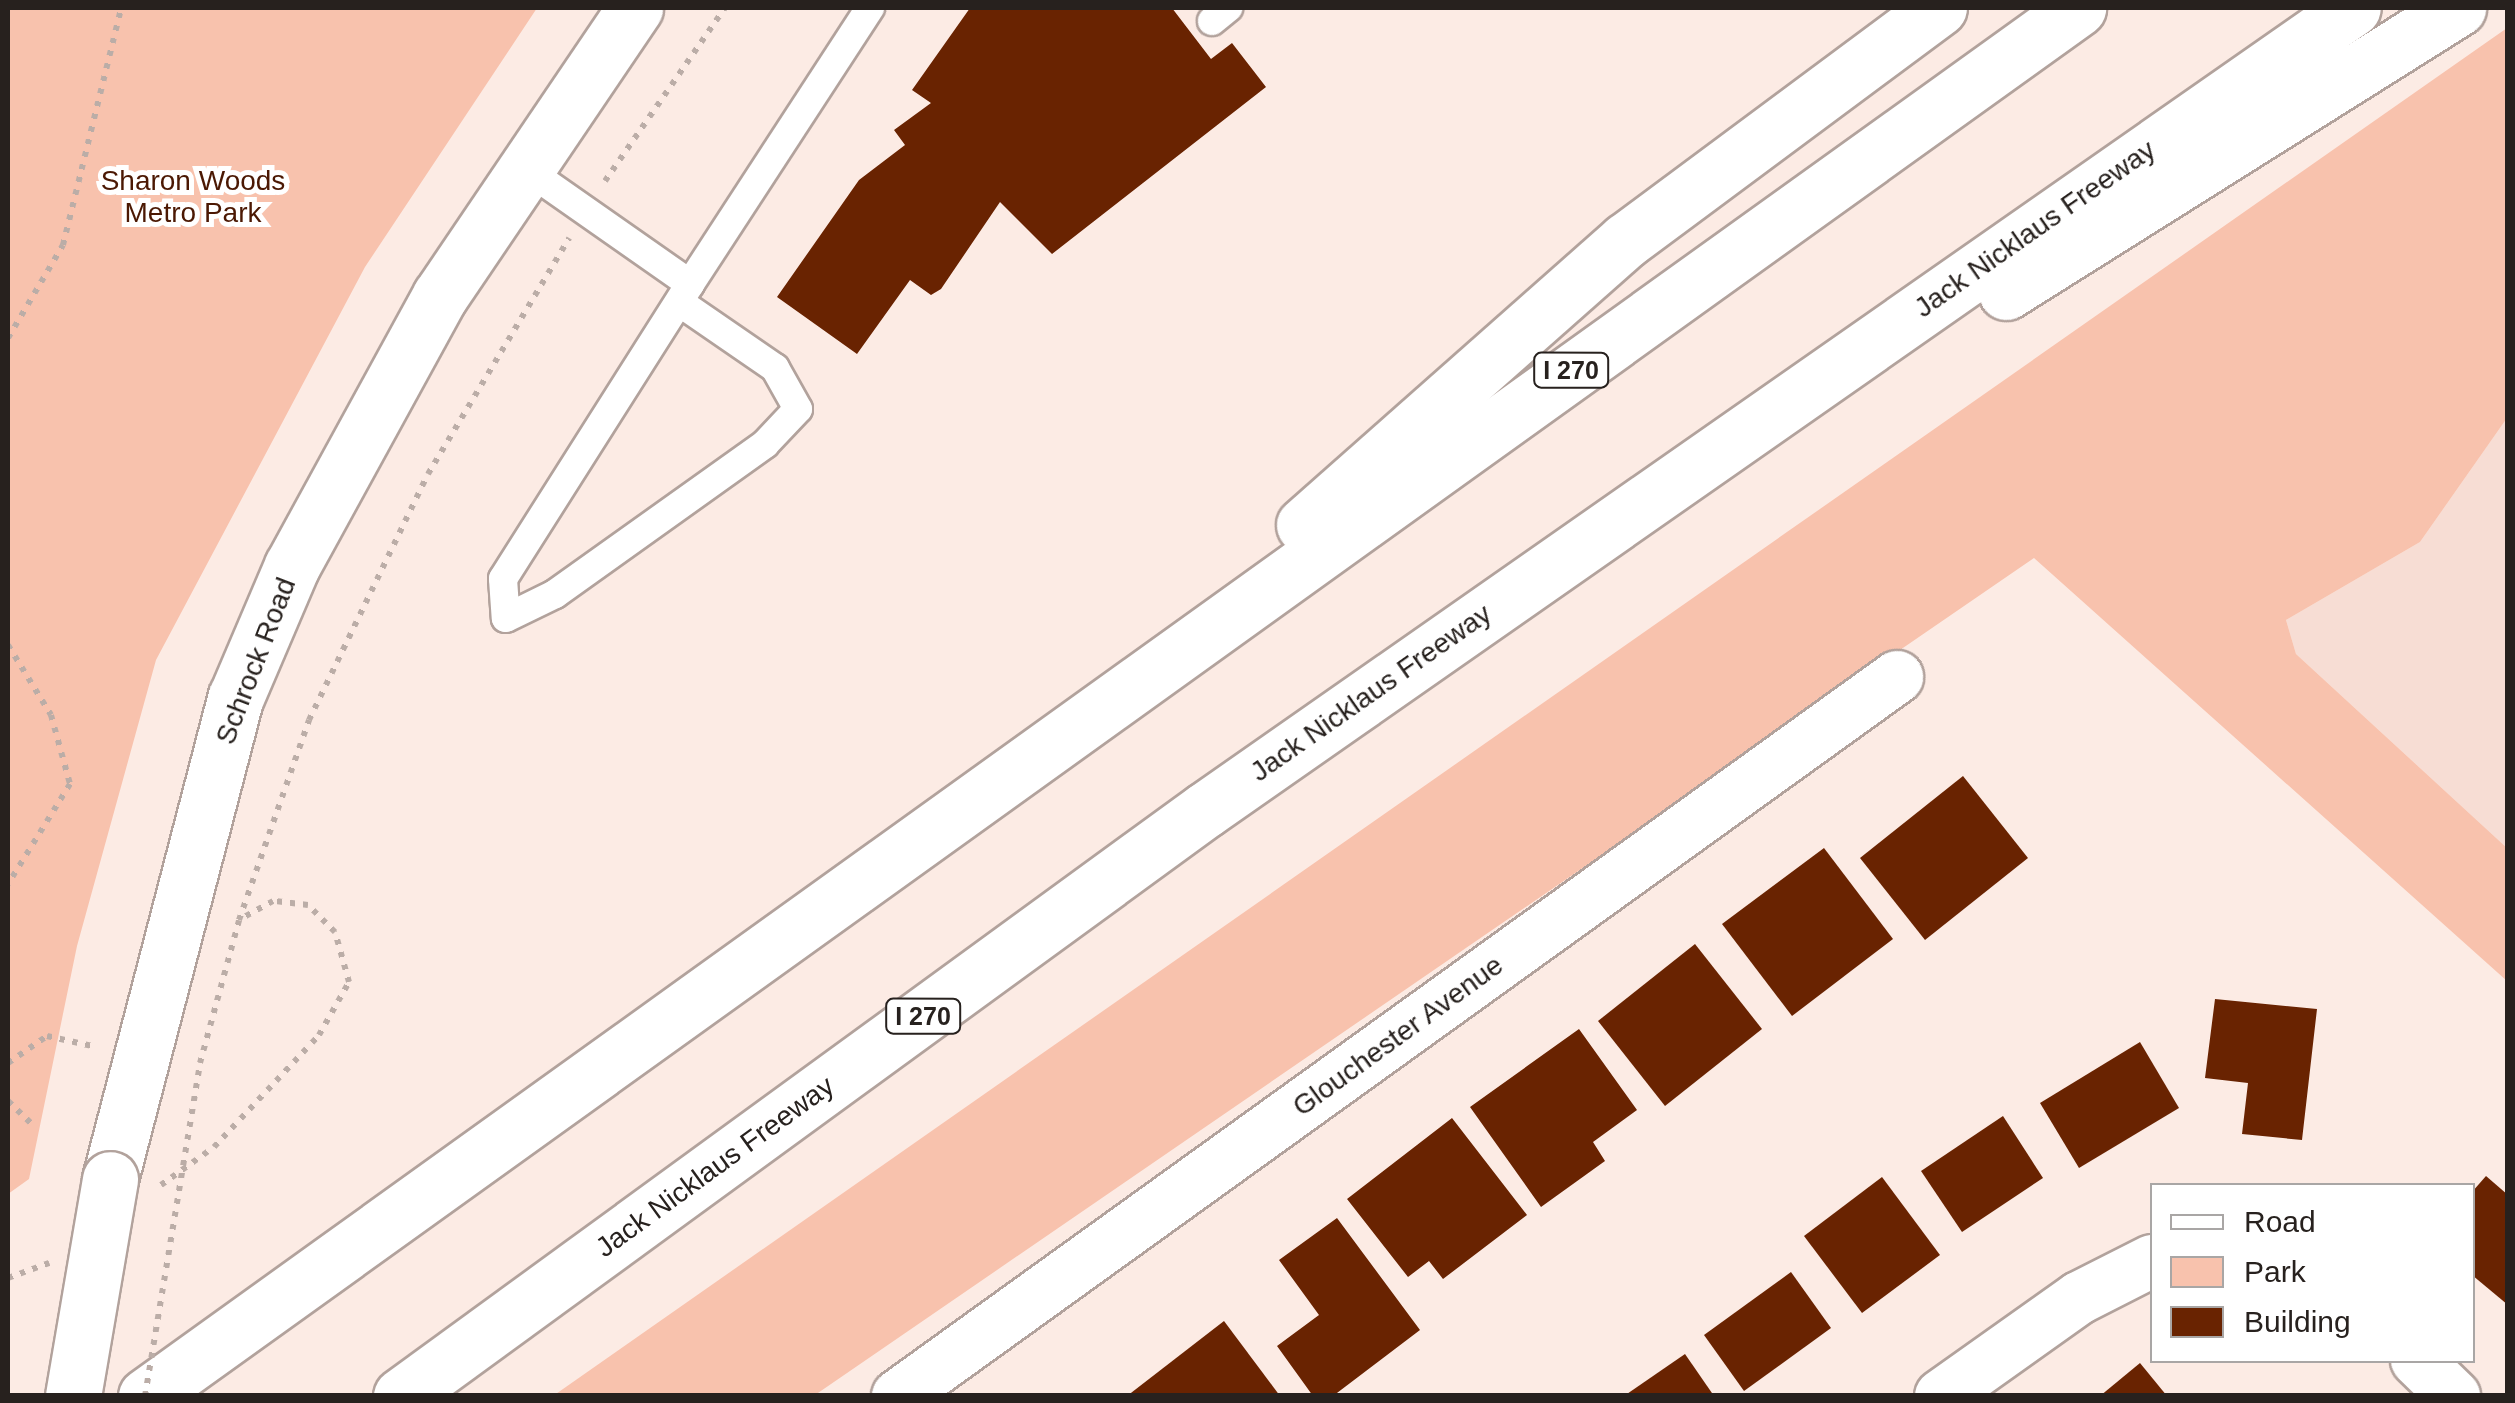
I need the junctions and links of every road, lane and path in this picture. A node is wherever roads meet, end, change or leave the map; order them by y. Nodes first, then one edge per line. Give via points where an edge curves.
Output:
1 (121, 8) edge
2 (635, 8) edge
3 (725, 8) edge
4 (870, 8) edge
5 (1939, 8) edge
6 (2078, 8) edge
7 (2353, 8) edge
8 (2458, 8) edge
9 (523, 167) junction
10 (587, 208) junction
11 (684, 293) junction
12 (8, 338) edge
13 (1447, 639) junction
14 (8, 645) edge
15 (1898, 677) dead end
16 (1065, 735) junction
17 (8, 884) edge
18 (238, 920) junction
19 (47, 1036) dead end
20 (8, 1062) edge
21 (8, 1100) edge
22 (31, 1123) dead end
23 (131, 1186) junction
24 (57, 1260) dead end
25 (2150, 1263) edge
26 (8, 1278) edge
27 (2420, 1363) edge
28 (73, 1396) edge
29 (146, 1396) edge
30 (401, 1396) edge
31 (898, 1396) edge
32 (1941, 1396) edge
33 (2454, 1396) edge

1 - 12 path via 63,245
2 - 9 main road, Schrock Road
3 - 10 path
4 - 11 lane
5 - 16 main road via 1625,241
6 - 16 main road, I 270
7 - 13 main road, Jack Nicklaus Freeway / I 270
8 - 13 main road
9 - 10 lane
9 - 23 main road, Schrock Road via 367,420 292,566 236,697
10 - 11 lane
10 - 18 path via 428,474 309,720
11 - 11 lane via 503,579 506,618 571,583 765,444 798,409 775,368
13 - 30 main road, Jack Nicklaus Freeway / I 270
14 - 17 path via 51,715 70,784
15 - 31 street, Glouchester Avenue
16 - 29 main road, I 270
18 - 23 path via 273,901 308,905 335,932 349,982 320,1035 214,1147
18 - 29 path, bridge via 200,1063
19 - 20 path
21 - 22 path
23 - 28 main road, Schrock Road, bridge
24 - 26 path
25 - 32 street via 2079,1298
27 - 33 street

